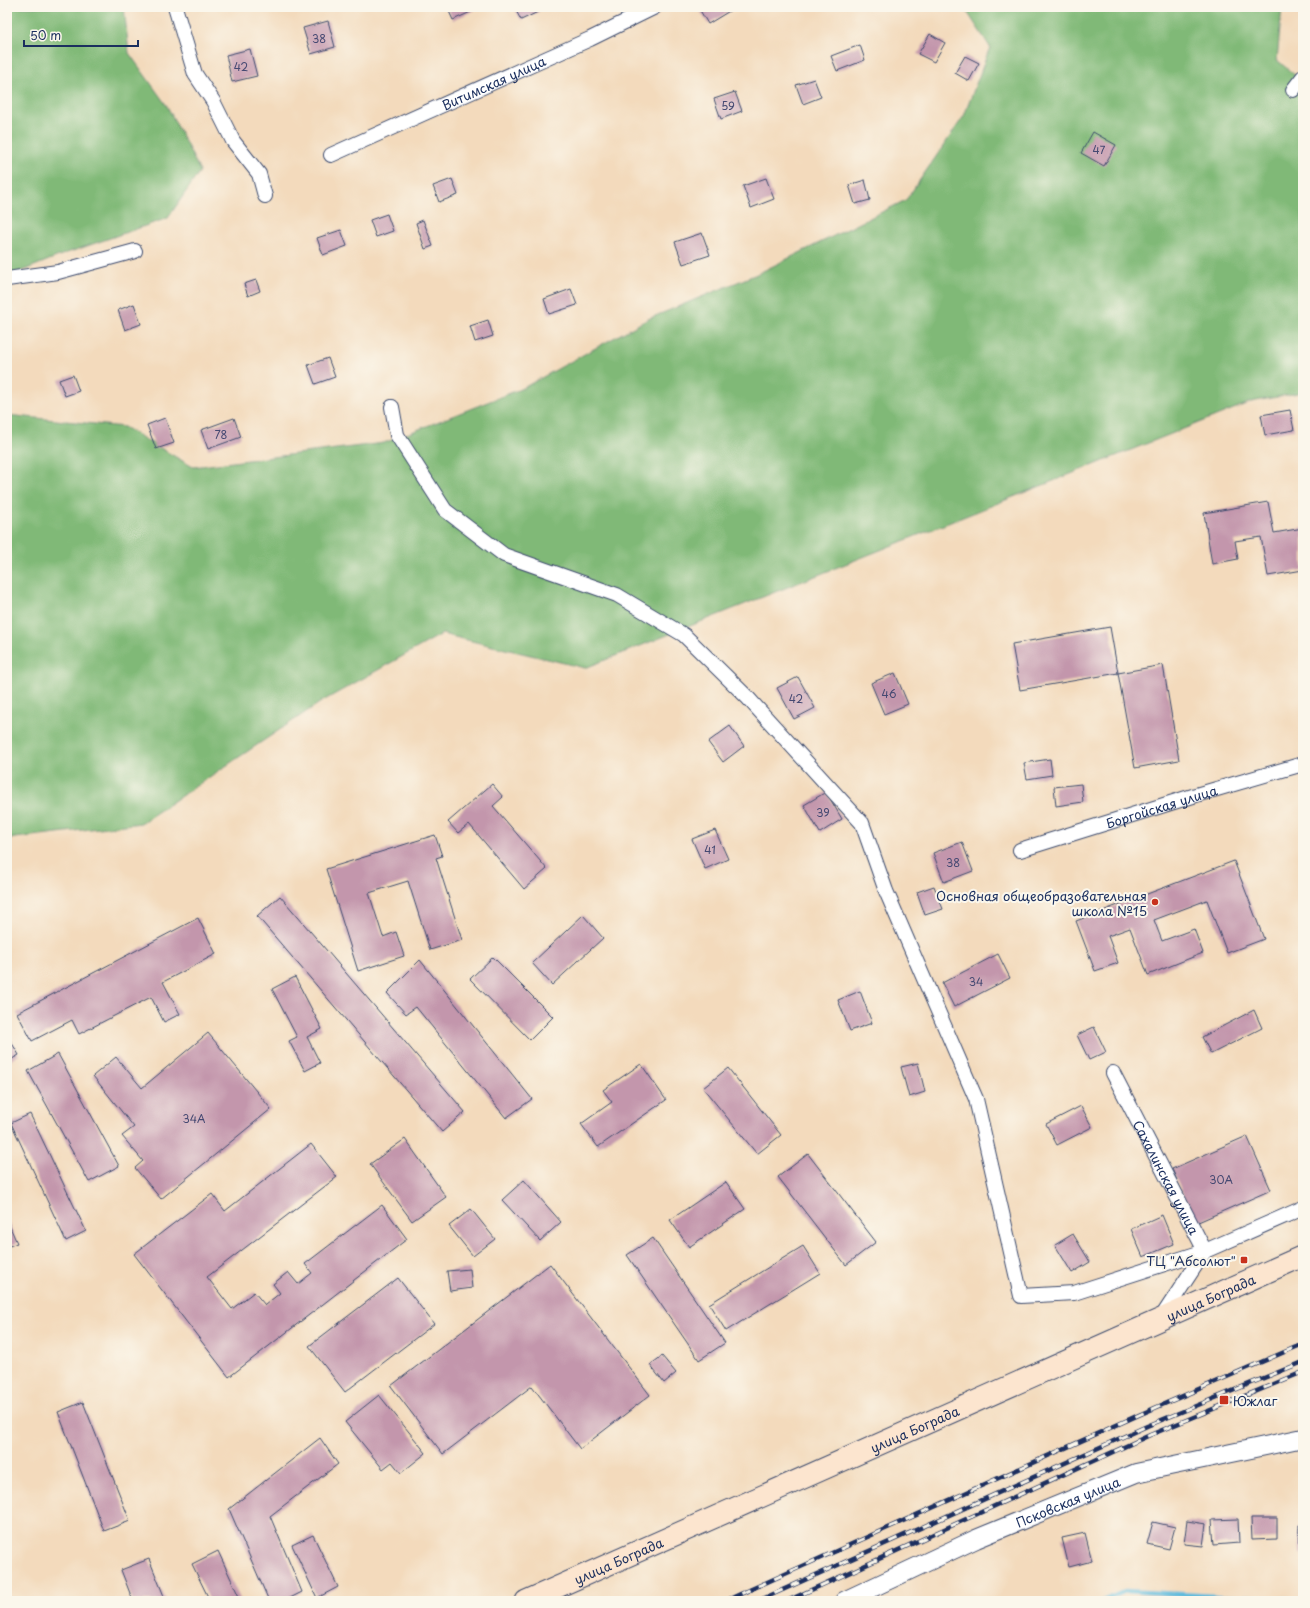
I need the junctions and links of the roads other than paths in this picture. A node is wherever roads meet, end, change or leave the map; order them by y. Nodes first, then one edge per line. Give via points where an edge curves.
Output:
1 (175, 7) edge
2 (655, 7) edge
3 (1303, 77) edge
4 (1293, 90) dead end
5 (331, 155) dead end
6 (265, 196) dead end
7 (135, 251) dead end
8 (7, 279) edge
9 (392, 407) dead end
10 (1303, 764) edge
11 (1020, 850) dead end
12 (1113, 1073) dead end
13 (1303, 1208) edge
14 (1205, 1251) junction
15 (1303, 1256) edge
16 (1161, 1318) junction
17 (1303, 1438) edge
18 (526, 1601) edge
19 (844, 1601) edge

1 - 6 street via 195,74 233,141 258,174
2 - 5 street, Витимская улица via 590,39
3 - 4 street
7 - 8 street via 58,272
9 - 14 street via 397,435 445,510 504,555 616,595 684,635 748,698 862,823 886,890 976,1099 1021,1296 1074,1293
10 - 11 street, Боргойская улица
12 - 14 street, Сахалинская улица
13 - 14 street, Сахалинская улица
14 - 16 street
15 - 16 main road, улица Бограда
16 - 18 main road, улица Бограда
17 - 19 street, Псковская улица via 1136,1473 976,1539

